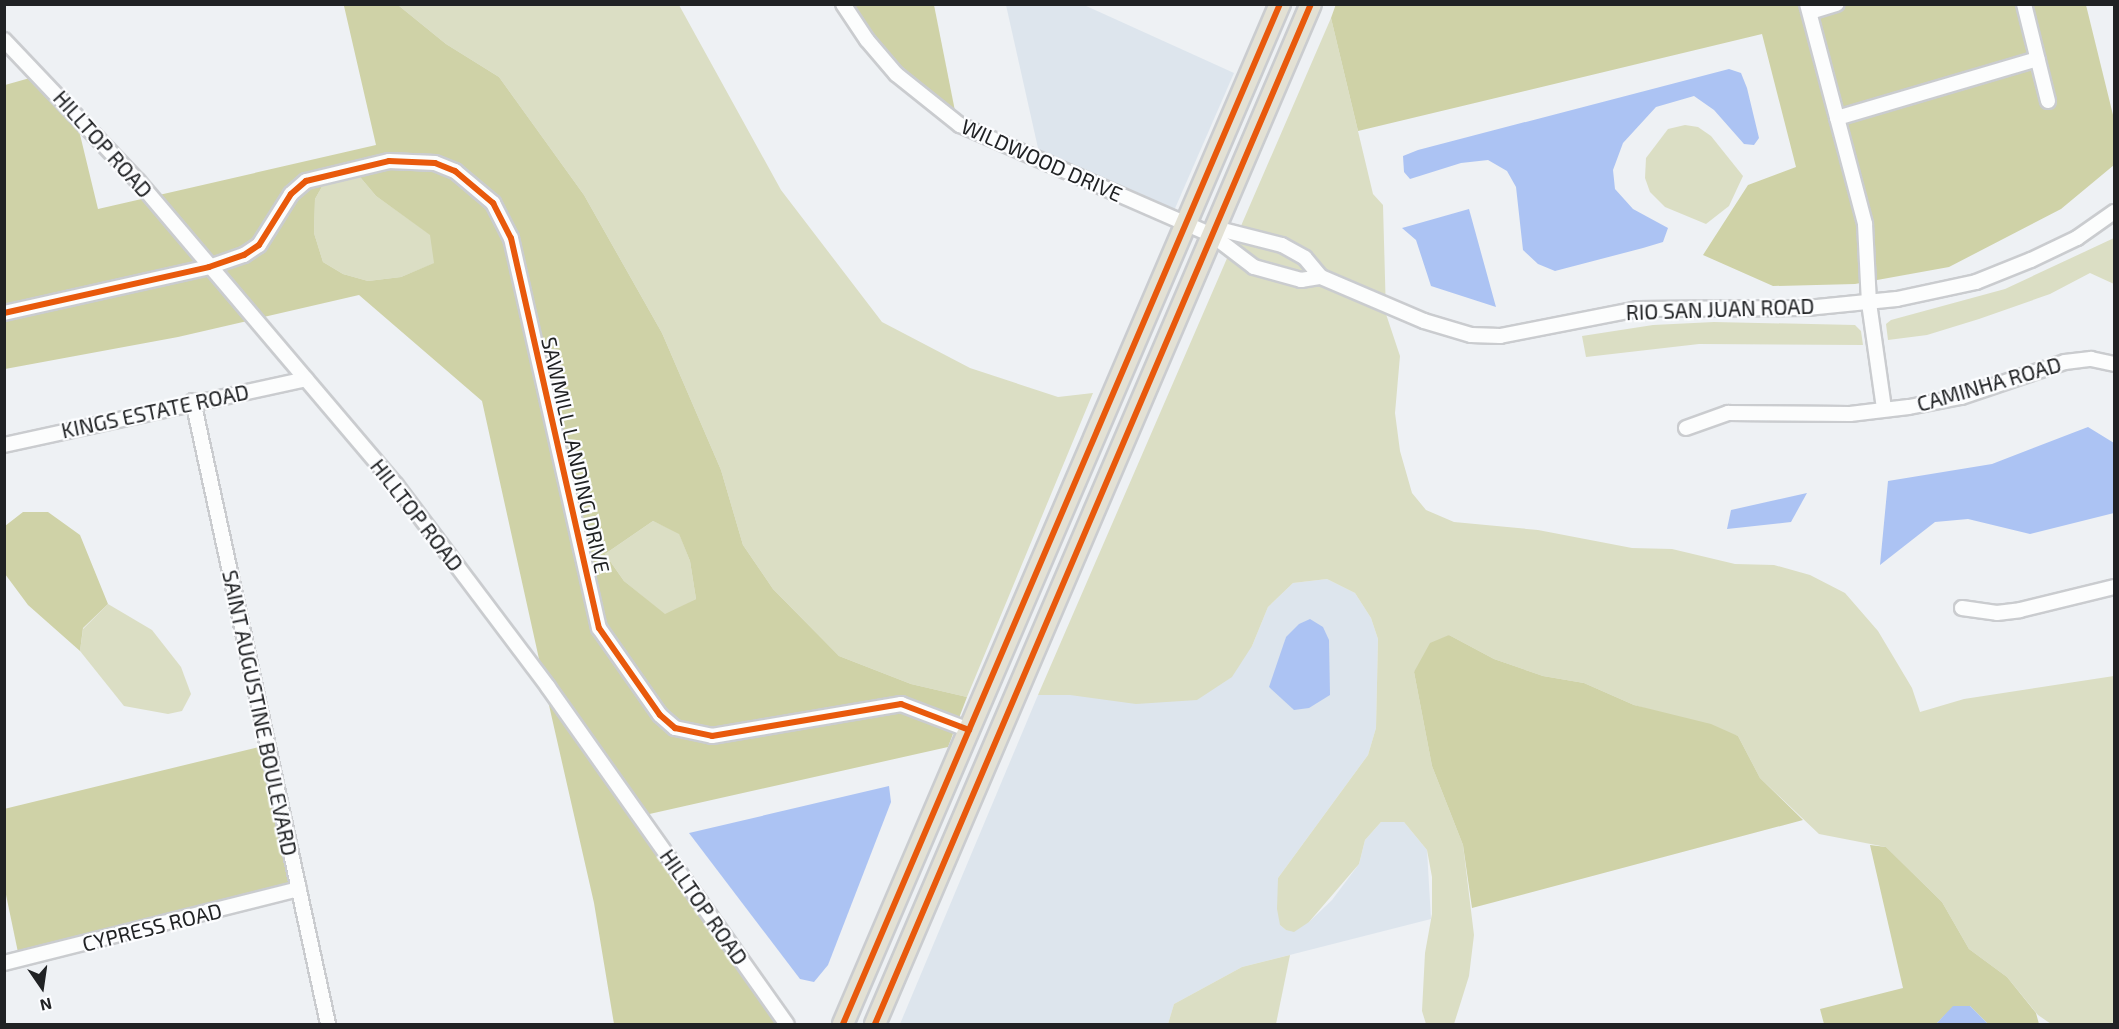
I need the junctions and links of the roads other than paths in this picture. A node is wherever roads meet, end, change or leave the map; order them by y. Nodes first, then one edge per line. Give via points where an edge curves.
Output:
1 (843, 4) edge
2 (1280, 4) edge
3 (1311, 4) edge
4 (1837, 4) edge
5 (2024, 4) edge
6 (1809, 8) edge
7 (4, 40) edge
8 (2038, 58) junction
9 (2048, 101) dead end
10 (1837, 118) junction
11 (2112, 218) edge
12 (1185, 224) junction
13 (1214, 232) junction
14 (209, 267) junction
15 (1321, 277) junction
16 (1869, 303) junction
17 (4, 312) edge
18 (2115, 364) edge
19 (306, 379) junction
20 (193, 401) junction
21 (1884, 409) junction
22 (1686, 428) dead end
23 (4, 445) edge
24 (2115, 588) edge
25 (1962, 608) dead end
26 (969, 730) junction
27 (299, 890) junction
28 (4, 963) edge
29 (328, 1024) edge
30 (787, 1024) edge
31 (843, 1024) edge
32 (875, 1024) edge

1 - 12 street, WILDWOOD DRIVE via 896,74 960,125
2 - 12 highway
3 - 13 highway
4 - 6 street
5 - 8 street
6 - 10 street
7 - 14 street, HILLTOP ROAD via 98,136
8 - 9 street
8 - 10 street
10 - 16 street via 1865,224
11 - 16 street, RIO SAN JUAN ROAD via 2077,238 1976,282
12 - 13 street, WILDWOOD DRIVE
12 - 26 highway
13 - 15 street, RIO SAN JUAN ROAD via 1282,245 1305,258
13 - 15 street, RIO SAN JUAN ROAD via 1254,267 1301,280
13 - 32 highway
14 - 17 street, SAWMILL LANDING DRIVE
14 - 19 street, HILLTOP ROAD
14 - 26 street, SAWMILL LANDING DRIVE via 244,255 259,245 291,194 306,182 389,161 435,163 455,171 493,202 507,230 599,628 660,716 675,728 712,736 902,704
15 - 16 street, RIO SAN JUAN ROAD via 1424,321 1471,335 1500,336 1637,309 1807,308
16 - 21 street
18 - 21 street, CAMINHA ROAD via 2091,359 2065,362 1960,397
19 - 20 street, KINGS ESTATE ROAD
19 - 30 street, HILLTOP ROAD via 396,485 526,656
20 - 23 street, KINGS ESTATE ROAD
20 - 27 street, SAINT AUGUSTINE BOULEVARD
21 - 22 street, CAMINHA ROAD via 1812,415 1728,413
24 - 25 street via 1998,613
26 - 31 highway
27 - 28 street, CYPRESS ROAD
27 - 29 street, SAINT AUGUSTINE BOULEVARD

